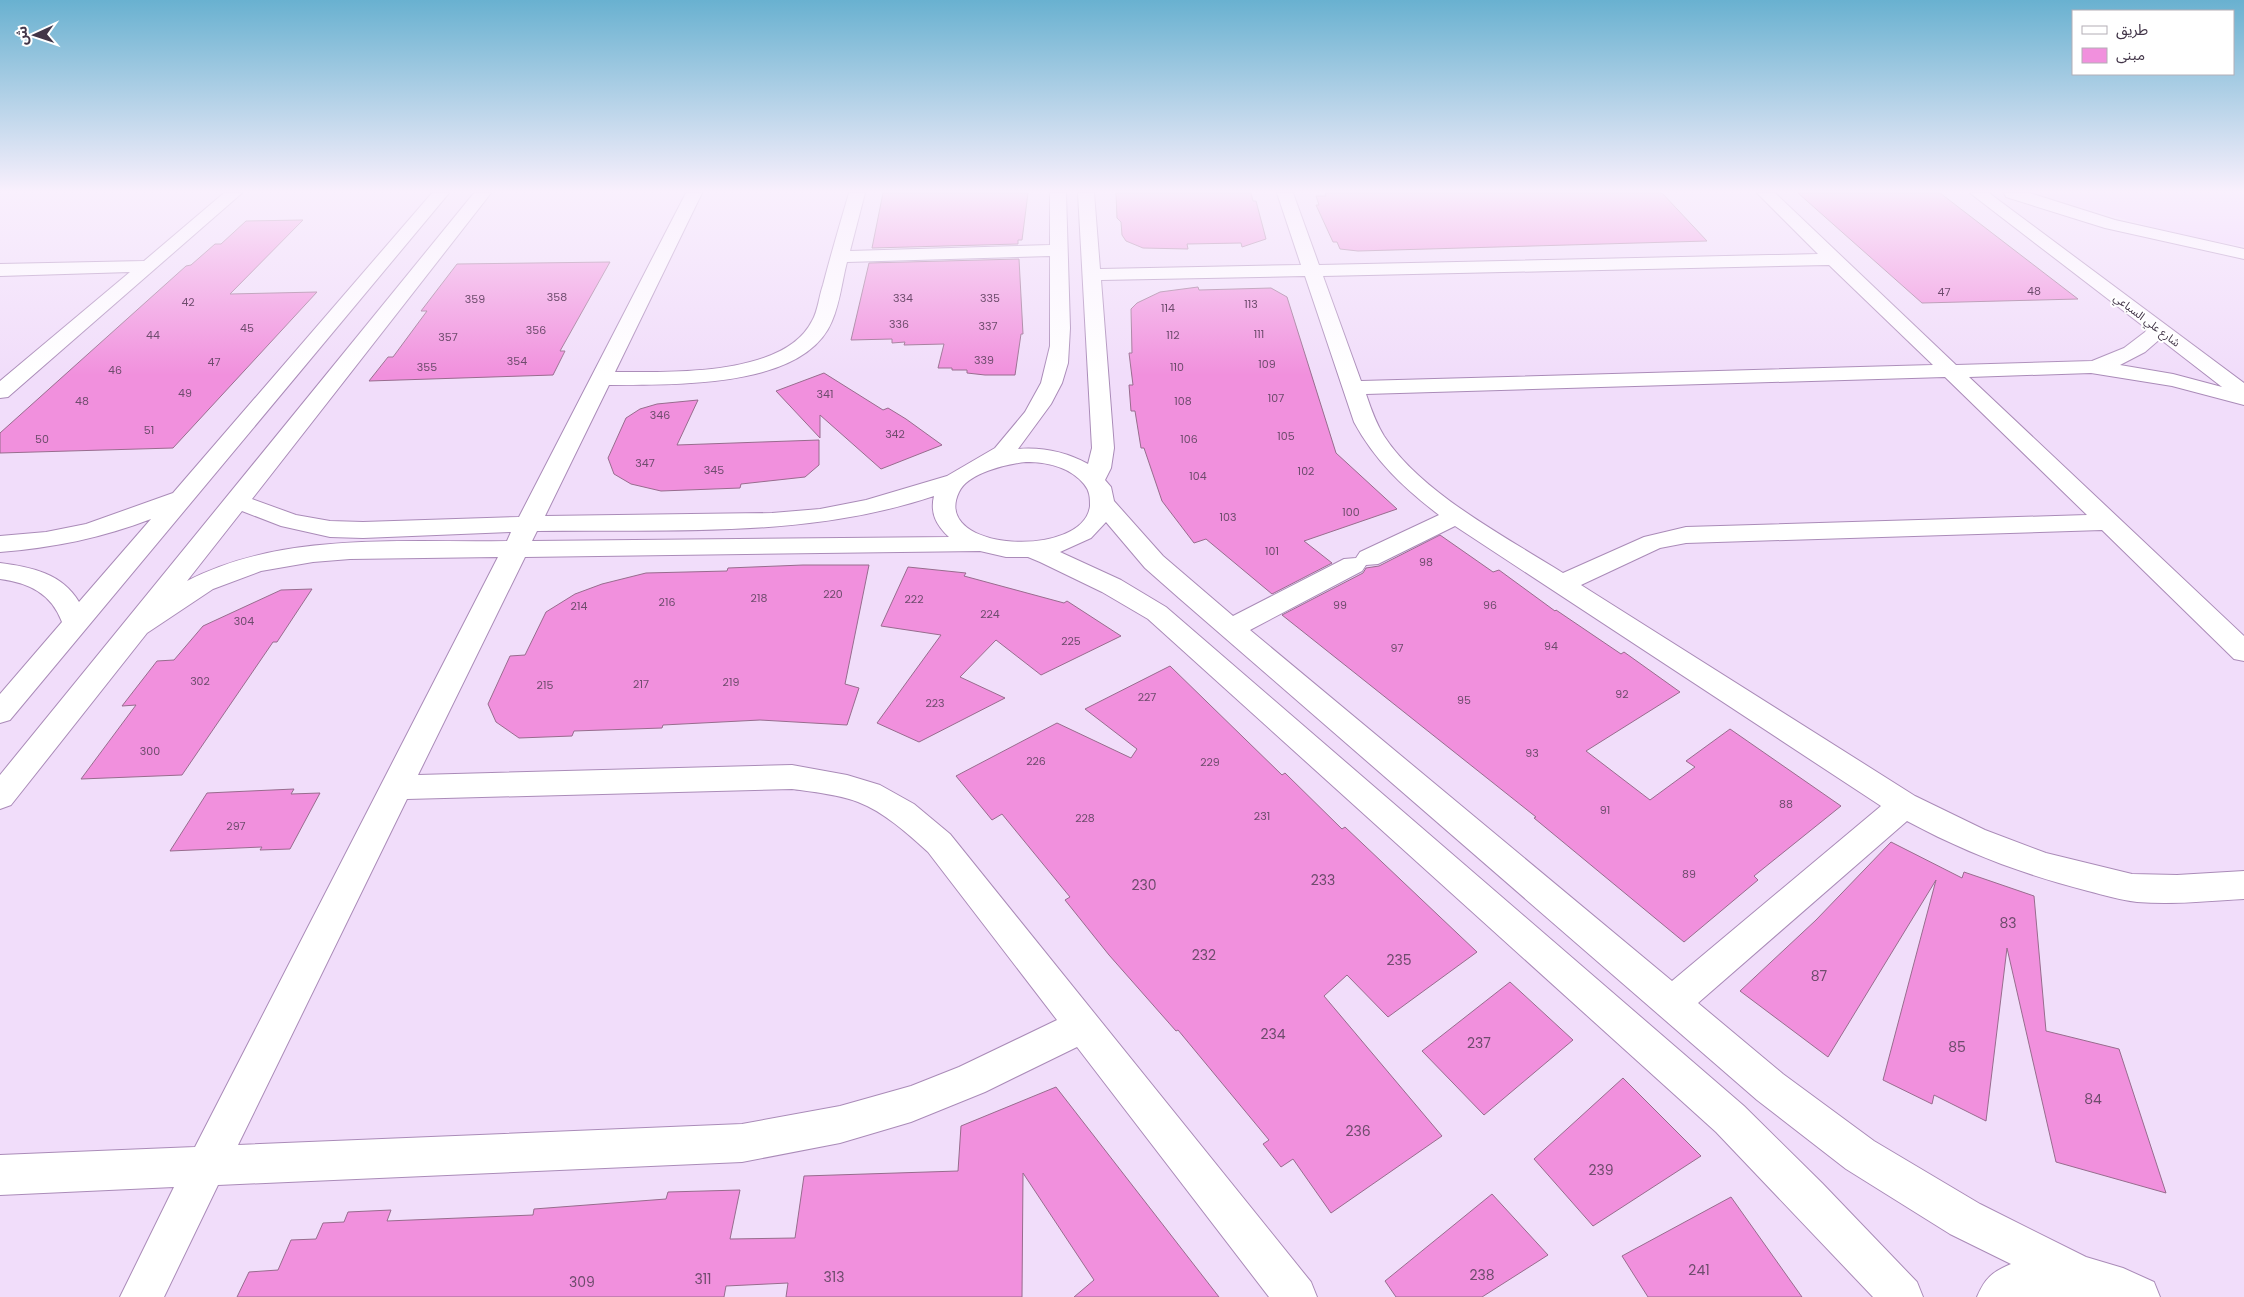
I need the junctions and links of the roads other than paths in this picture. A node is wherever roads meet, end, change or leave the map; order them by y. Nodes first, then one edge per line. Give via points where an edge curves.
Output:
1 (161, 254) edge
2 (386, 254) edge
3 (435, 254) edge
4 (664, 254) edge
5 (842, 254) edge
6 (950, 254) edge
7 (1060, 254) edge
8 (1090, 254) edge
9 (1306, 254) edge
10 (1828, 254) edge
11 (2058, 254) edge
12 (841, 257) junction
13 (1834, 259) junction
14 (146, 266) junction
15 (0, 270) edge
16 (1312, 270) junction
17 (1092, 275) junction
18 (2158, 329) junction
19 (2090, 367) junction
20 (1951, 371) junction
21 (601, 379) junction
22 (3, 387) edge
23 (1353, 388) junction
24 (2244, 393) edge
25 (2244, 399) edge
26 (998, 459) junction
27 (955, 481) junction
28 (1098, 491) junction
29 (184, 496) junction
30 (236, 502) junction
31 (1456, 516) junction
32 (2108, 522) junction
33 (522, 536) junction
34 (0, 544) edge
35 (978, 544) junction
36 (1032, 550) junction
37 (0, 571) edge
38 (1563, 583) junction
39 (76, 624) junction
40 (136, 627) junction
41 (1231, 628) junction
42 (2244, 652) edge
43 (0, 714) edge
44 (397, 787) junction
45 (0, 797) edge
46 (1904, 805) junction
47 (2244, 885) edge
48 (1671, 1004) junction
49 (1083, 1026) junction
50 (207, 1166) junction
51 (0, 1175) edge
52 (2079, 1276) junction
53 (141, 1297) edge
54 (1296, 1297) edge
55 (1902, 1297) edge
56 (1998, 1297) edge
57 (2139, 1297) edge

1 - 14 street
2 - 29 street
3 - 30 street
4 - 21 street
5 - 12 street
6 - 12 street
7 - 26 street via 1060,342 1056,370 1030,421
8 - 17 street
9 - 16 street
10 - 13 street
11 - 18 street, شارع علي السباعي
12 - 21 street via 822,322 814,337 797,351 740,372
13 - 16 street
13 - 20 street
14 - 15 street
14 - 22 street
16 - 17 street
16 - 23 street
17 - 28 street via 1103,448
18 - 19 street via 2135,352
18 - 24 street, شارع علي السباعي
19 - 20 street
19 - 25 street via 2173,380
20 - 23 street
20 - 32 street
21 - 33 street
23 - 31 street via 1365,422 1388,459
26 - 27 street via 974,467
26 - 28 street via 1025,455 1053,458 1077,466
27 - 33 street via 868,507 820,516
27 - 35 street via 945,497 945,515 957,531
28 - 36 street via 1096,519 1082,533 1059,544
28 - 41 street via 1154,562
29 - 34 street via 143,514 81,533
29 - 39 street
30 - 33 street via 290,521 330,529
30 - 40 street
31 - 38 street
31 - 41 street
32 - 38 street via 1686,535 1653,542
32 - 42 street
33 - 35 street
33 - 40 street via 278,558 205,582
33 - 44 street
35 - 36 street via 1004,550
36 - 55 street via 1076,566 1118,587 1157,613 1730,1118
37 - 39 street via 16,572 40,580 59,591 71,605
38 - 46 street
39 - 43 street
40 - 45 street
41 - 48 street
44 - 49 street via 792,777 837,785 878,798 912,819 939,842
44 - 50 street
46 - 47 street via 2003,853 2055,871 2135,888
46 - 48 street
48 - 52 street via 1770,1087 1860,1155 1965,1219
49 - 50 street via 935,1095 872,1116 752,1142 677,1148
49 - 54 street
50 - 51 street
50 - 53 street
52 - 56 street via 2039,1276 2008,1287
52 - 57 street via 2117,1286

